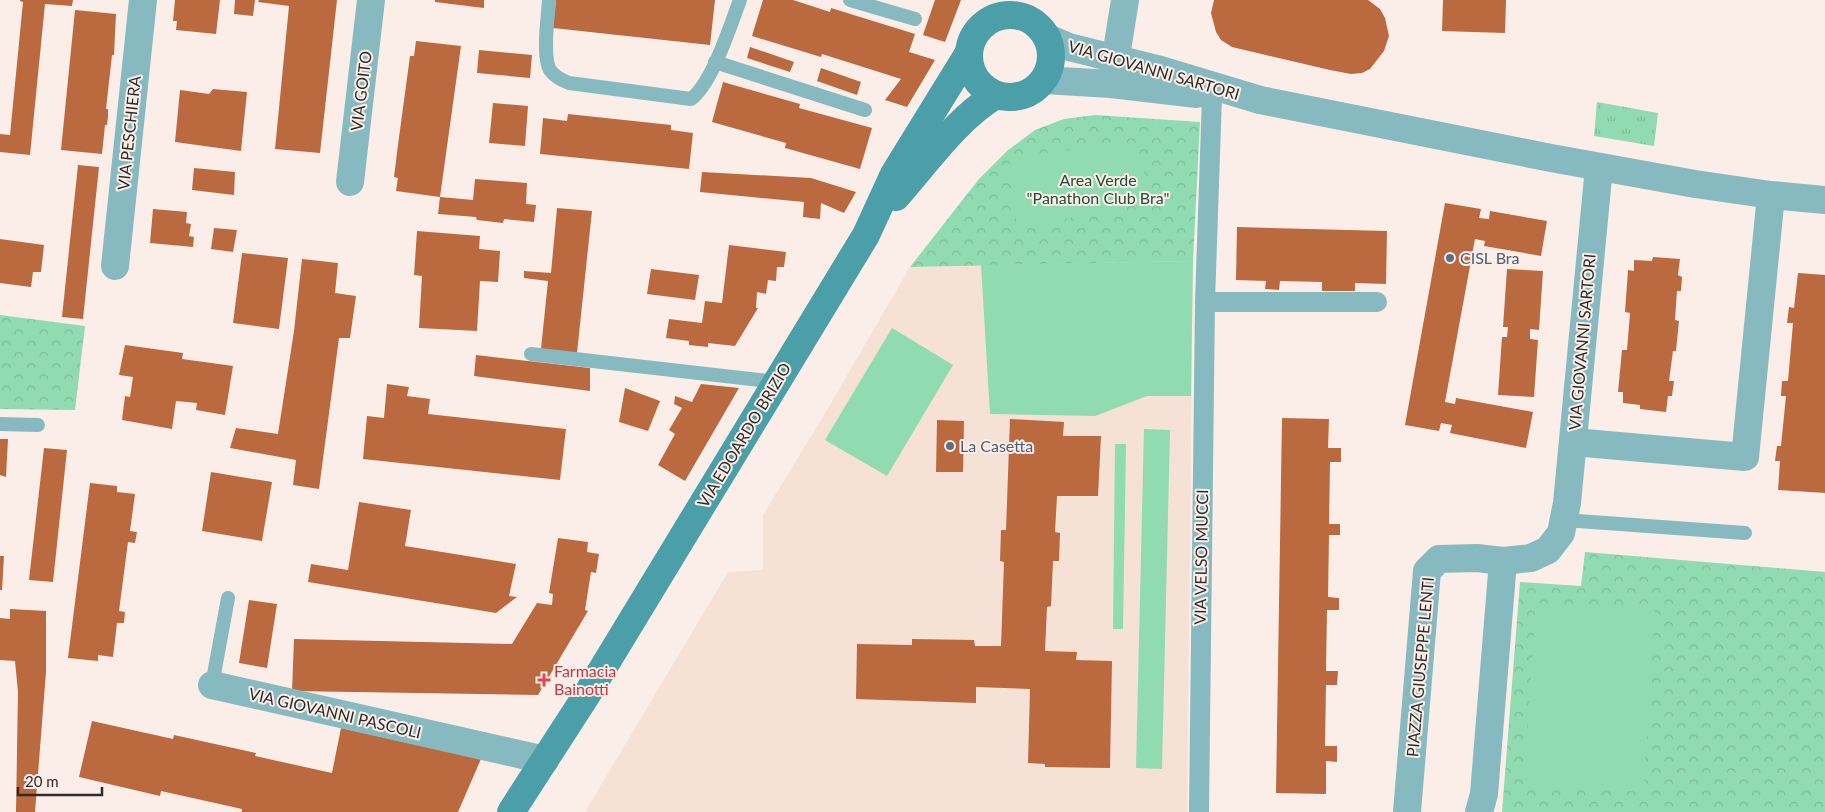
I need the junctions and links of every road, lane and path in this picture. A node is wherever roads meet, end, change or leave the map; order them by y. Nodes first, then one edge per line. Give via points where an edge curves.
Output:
1 (143, 0) edge
2 (372, 0) edge
3 (549, 0) edge
4 (740, 0) edge
5 (850, 0) edge
6 (1125, 0) edge
7 (1015, 7) edge
8 (983, 11) edge
9 (915, 19) dead end
10 (1048, 38) junction
11 (968, 54) junction
12 (716, 62) junction
13 (1114, 71) junction
14 (1044, 80) junction
15 (996, 95) junction
16 (1212, 96) junction
17 (1260, 100) junction
18 (865, 110) dead end
19 (1599, 167) junction
20 (350, 182) dead end
21 (1771, 194) junction
22 (1825, 200) edge
23 (871, 227) junction
24 (115, 266) dead end
25 (1205, 302) junction
26 (1377, 302) dead end
27 (531, 354) dead end
28 (777, 382) junction
29 (0, 424) edge
30 (38, 425) dead end
31 (1573, 442) junction
32 (1564, 520) junction
33 (1745, 533) dead end
34 (1502, 561) junction
35 (228, 598) dead end
36 (212, 685) joint
37 (545, 760) junction
38 (511, 812) edge
39 (1199, 812) edge
40 (1408, 812) edge
41 (1479, 812) edge

1 - 24 street, VIA PESCHIERA
2 - 20 street, VIA GOITO
3 - 12 lane via 546,44 549,68 558,78 569,83 691,99 698,94
4 - 12 lane
5 - 9 lane
6 - 13 street
7 - 8 main road via 995,17
7 - 10 main road via 1041,27
8 - 11 main road
10 - 13 street, VIA GIOVANNI SARTORI
10 - 14 main road via 1052,60
11 - 15 main road via 976,79
11 - 23 main road, VIA EDOARDO BRIZIO via 894,174
12 - 18 lane
13 - 14 street, VIA GIOVANNI SARTORI
13 - 16 street, VIA GIOVANNI SARTORI
13 - 17 street, VIA GIOVANNI SARTORI
14 - 15 main road via 1023,96
15 - 23 main road via 980,105 948,137
16 - 17 street, VIA GIOVANNI SARTORI
16 - 25 street, VIA VELSO MUCCI
17 - 19 street, VIA GIOVANNI SARTORI
19 - 21 street, VIA GIOVANNI SARTORI
19 - 31 street, VIA GIOVANNI SARTORI
21 - 22 street, VIA GIOVANNI SARTORI
21 - 31 street, VIA GIOVANNI SARTORI via 1745,457
23 - 28 main road, VIA EDOARDO BRIZIO
25 - 26 street
25 - 39 street, VIA VELSO MUCCI
27 - 28 lane
28 - 37 main road, VIA EDOARDO BRIZIO
29 - 30 lane
31 - 32 street, PIAZZA GIUSEPPE LENTI
32 - 33 lane
32 - 34 street, PIAZZA GIUSEPPE LENTI via 1561,533 1548,550 1531,558
34 - 40 street, PIAZZA GIUSEPPE LENTI via 1440,559 1427,571
34 - 41 street via 1484,794
35 - 36 lane, VIA GIOVANNI PASCOLI
36 - 37 street, VIA GIOVANNI PASCOLI
37 - 38 main road, VIA EDOARDO BRIZIO

